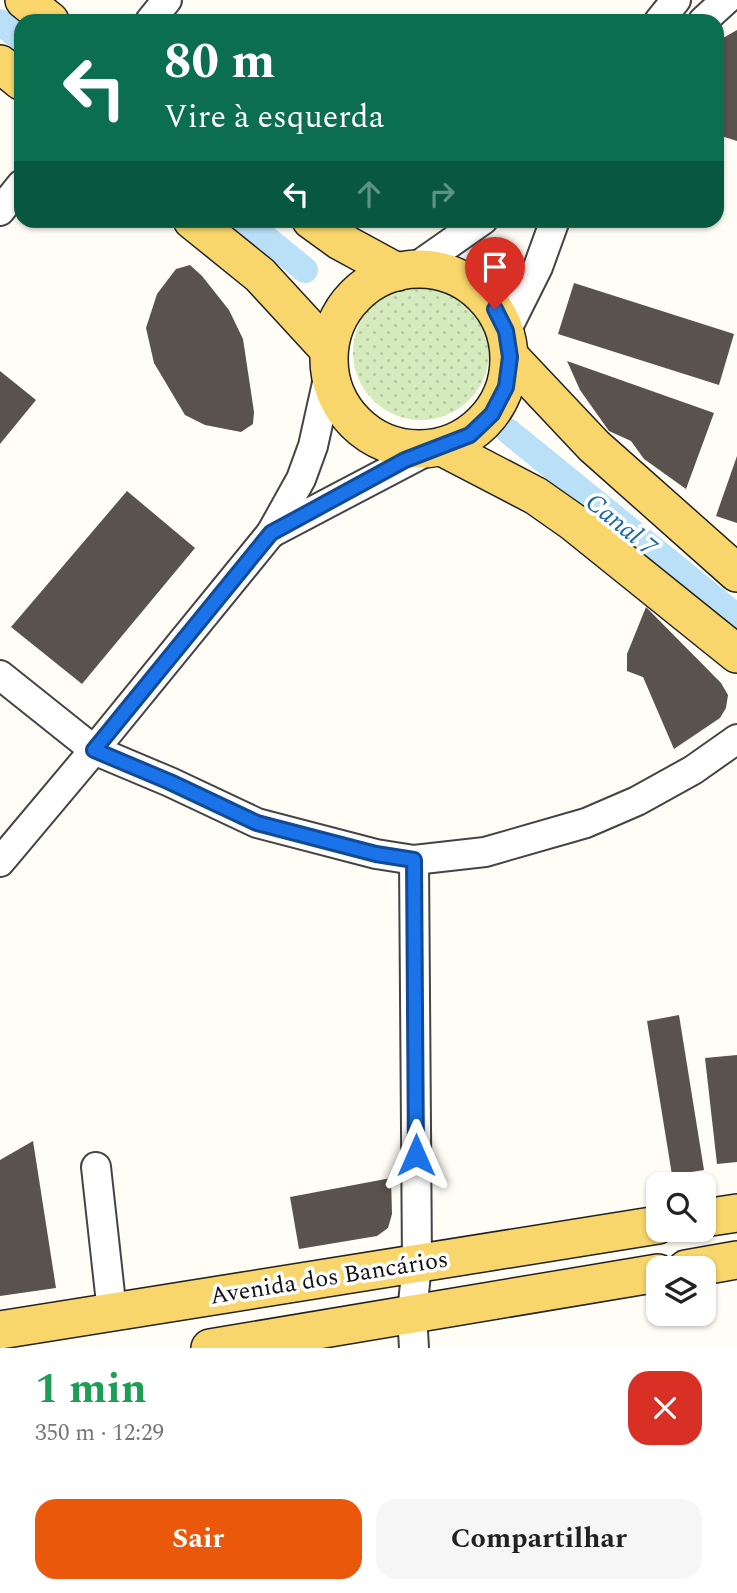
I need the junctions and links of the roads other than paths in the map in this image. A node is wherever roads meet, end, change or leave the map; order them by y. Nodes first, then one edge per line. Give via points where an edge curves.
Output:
1 (24, 0) edge
2 (167, 0) edge
3 (676, 0) edge
4 (726, 0) edge
5 (41, 14) edge
6 (156, 14) edge
7 (665, 14) edge
8 (711, 14) edge
9 (0, 64) edge
10 (14, 75) edge
11 (14, 194) edge
12 (0, 211) edge
13 (202, 228) edge
14 (322, 228) edge
15 (470, 228) edge
16 (552, 228) edge
17 (405, 270) junction
18 (508, 344) junction
19 (329, 362) junction
20 (435, 449) junction
21 (271, 533) junction
22 (737, 573) edge
23 (737, 654) edge
24 (0, 675) edge
25 (737, 739) edge
26 (94, 750) junction
27 (414, 860) junction
28 (0, 862) edge
29 (96, 1167) dead end
30 (737, 1213) edge
31 (716, 1216) edge
32 (646, 1227) edge
33 (737, 1260) edge
34 (417, 1263) junction
35 (716, 1264) edge
36 (646, 1276) edge
37 (112, 1312) junction
38 (413, 1331) edge
39 (2, 1336) edge
40 (210, 1348) edge

1 - 5 main road
2 - 6 street
3 - 7 street
4 - 8 street
9 - 10 main road
11 - 12 street
13 - 19 main road via 260,275
14 - 17 main road
15 - 17 street
16 - 18 street
17 - 18 main road via 437,270 480,291 495,309
17 - 19 main road via 371,283 351,300 336,324
18 - 20 main road via 506,387 492,414 470,435
18 - 22 main road via 594,446
19 - 20 main road via 336,395 363,431 405,449
19 - 21 street via 313,446 301,479
20 - 21 street
20 - 23 main road via 536,496
21 - 26 street
24 - 26 street
25 - 27 street via 693,770 586,823 485,852
26 - 27 street via 257,823
26 - 28 street
27 - 34 street
29 - 37 street
30 - 31 main road
32 - 34 main road, Avenida dos Bancários
33 - 35 main road
34 - 37 main road, Avenida dos Bancários
34 - 38 street
36 - 38 main road, Avenida dos Bancários
37 - 39 main road, Avenida dos Bancários
38 - 40 main road, Avenida dos Bancários

